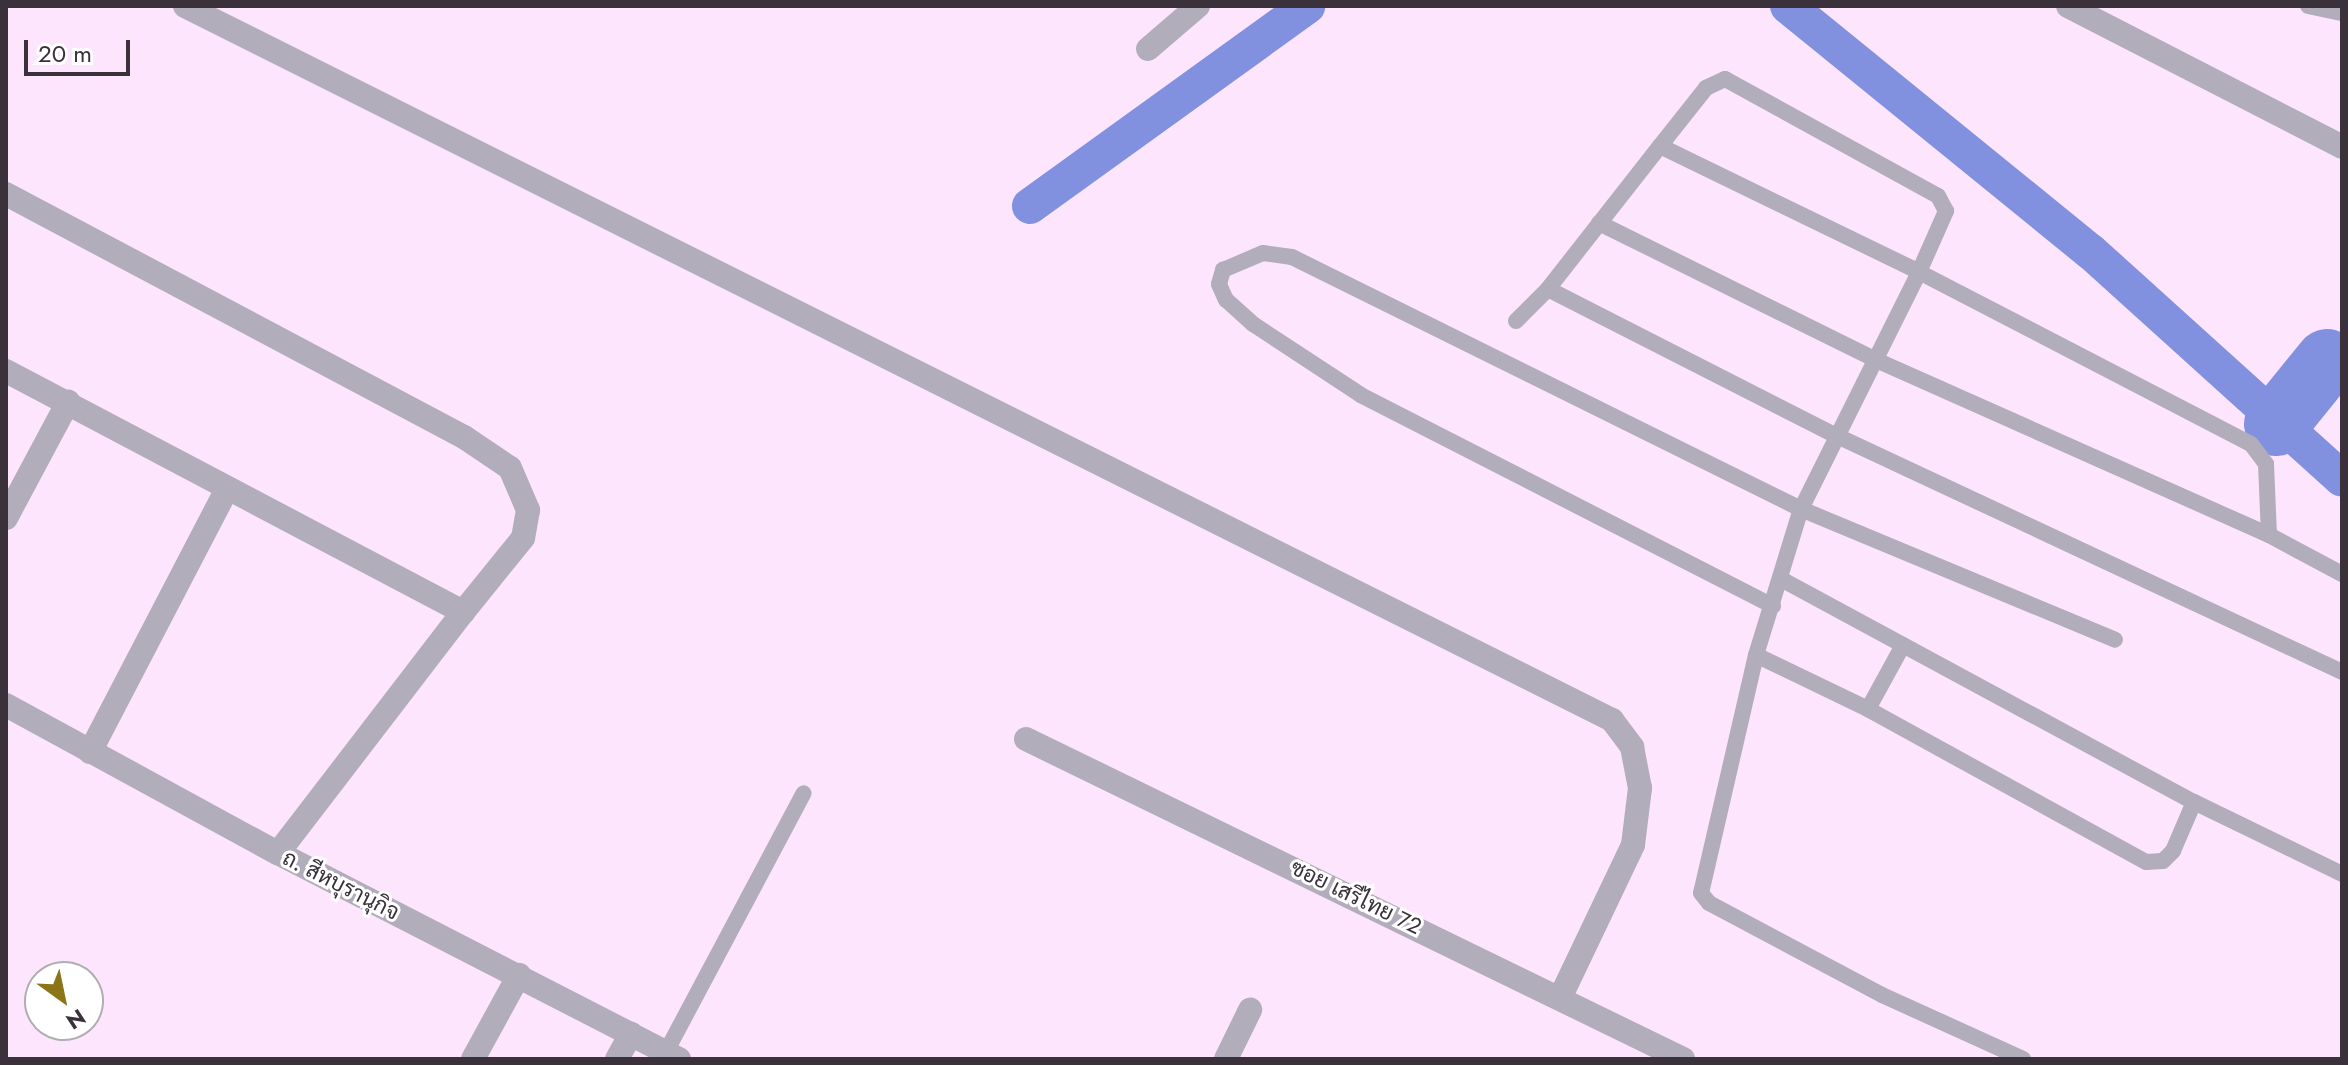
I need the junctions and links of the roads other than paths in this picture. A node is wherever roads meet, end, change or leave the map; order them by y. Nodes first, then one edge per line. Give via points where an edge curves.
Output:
1 (185, 6) edge
2 (1198, 6) edge
3 (2068, 6) edge
4 (2308, 6) edge
5 (2342, 13) edge
6 (1148, 49) dead end
7 (1660, 146) junction
8 (2342, 147) edge
9 (6, 194) edge
10 (1599, 223) junction
11 (1919, 272) junction
12 (1548, 289) junction
13 (1516, 321) dead end
14 (1876, 360) junction
15 (6, 371) edge
16 (68, 402) junction
17 (1835, 435) junction
18 (227, 489) junction
19 (1801, 509) junction
20 (6, 518) edge
21 (2269, 535) junction
22 (2342, 574) edge
23 (1781, 579) junction
24 (1773, 606) junction
25 (463, 612) junction
26 (2115, 640) dead end
27 (1903, 645) junction
28 (1756, 655) junction
29 (2342, 672) edge
30 (6, 705) edge
31 (1868, 709) junction
32 (1026, 739) dead end
33 (90, 752) junction
34 (804, 793) dead end
35 (2194, 802) junction
36 (278, 853) junction
37 (2342, 874) edge
38 (519, 975) junction
39 (1561, 996) junction
40 (1250, 1010) dead end
41 (631, 1034) junction
42 (673, 1056) edge
43 (473, 1059) edge
44 (617, 1059) edge
45 (1226, 1059) edge
46 (1683, 1059) edge
47 (2023, 1059) edge

1 - 39 street via 1612,720 1632,747 1640,788 1633,845
2 - 6 street
3 - 8 street
4 - 5 lane
7 - 10 lane
7 - 11 lane
7 - 11 lane via 1706,88 1725,79 1944,202 1946,211
9 - 25 street via 464,437 510,468 528,510 523,538
10 - 12 lane
10 - 14 lane
11 - 14 lane
11 - 21 lane via 2251,444 2266,464
12 - 13 lane
12 - 17 lane
14 - 17 lane
14 - 21 lane
15 - 16 street
16 - 18 street
16 - 20 street
17 - 19 lane
17 - 29 lane
18 - 25 street
18 - 33 street
19 - 23 lane
19 - 24 lane via 1292,257 1263,253 1223,270 1219,284 1226,300 1253,324 1361,395
19 - 26 lane
21 - 22 lane
23 - 24 lane
23 - 27 lane
24 - 28 lane
25 - 36 street
27 - 31 lane
27 - 35 lane
28 - 31 lane
28 - 47 lane via 1701,893 1709,903 1882,995
30 - 33 street, ถ. สีหบุรานุกิจ
31 - 35 lane via 2146,862 2163,861 2173,851
32 - 39 street, ซอย เสรีไทย 72
33 - 36 street, ถ. สีหบุรานุกิจ
34 - 42 lane
35 - 37 lane
36 - 38 street, ถ. สีหบุรานุกิจ
38 - 41 street, ถ. สีหบุรานุกิจ
38 - 43 street
39 - 46 street, ซอย เสรีไทย 72
40 - 45 street
41 - 42 street, ถ. สีหบุรานุกิจ
41 - 44 street

